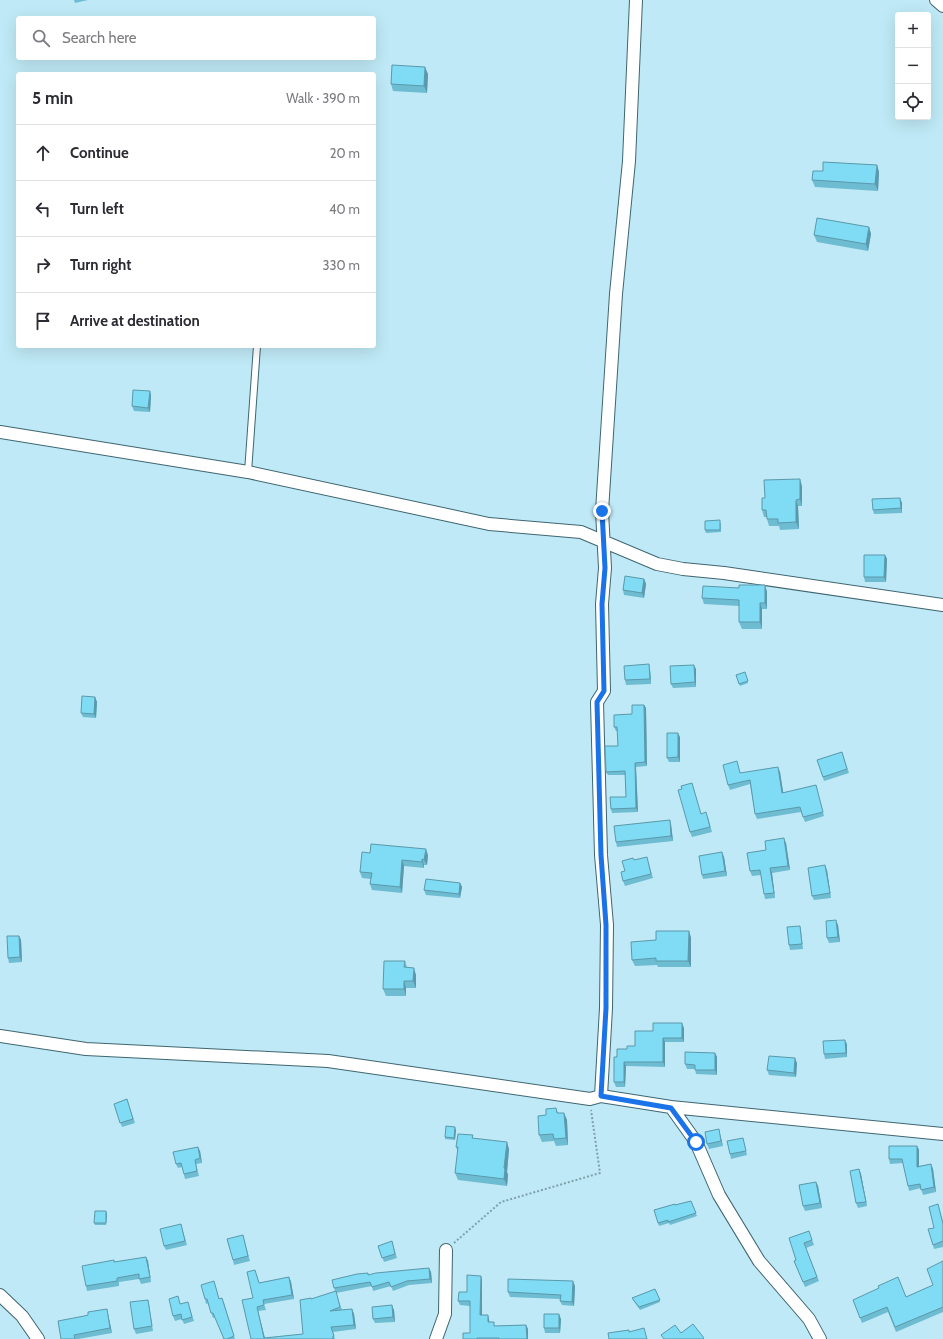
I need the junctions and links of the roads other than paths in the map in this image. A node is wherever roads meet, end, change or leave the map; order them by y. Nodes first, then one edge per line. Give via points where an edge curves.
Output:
1 (636, 0) edge
2 (936, 0) edge
3 (943, 6) edge
4 (257, 348) edge
5 (0, 432) edge
6 (248, 472) junction
7 (603, 542) junction
8 (943, 606) edge
9 (0, 1036) edge
10 (595, 1098) junction
11 (671, 1108) junction
12 (943, 1134) edge
13 (446, 1250) road end
14 (0, 1296) edge
15 (38, 1339) edge
16 (436, 1339) edge
17 (820, 1339) edge

1 - 7 street via 629,160 616,294 602,511
2 - 3 street
4 - 6 lane
5 - 6 street
6 - 7 street via 489,524 581,532
7 - 8 street via 657,564 683,569
7 - 10 street via 604,691 597,702 601,855 606,925 606,1008
9 - 10 street via 86,1049 328,1060
10 - 11 street
11 - 12 street
11 - 17 street via 696,1142 719,1195 759,1261 809,1319
13 - 16 street via 445,1314
14 - 15 street via 22,1316

